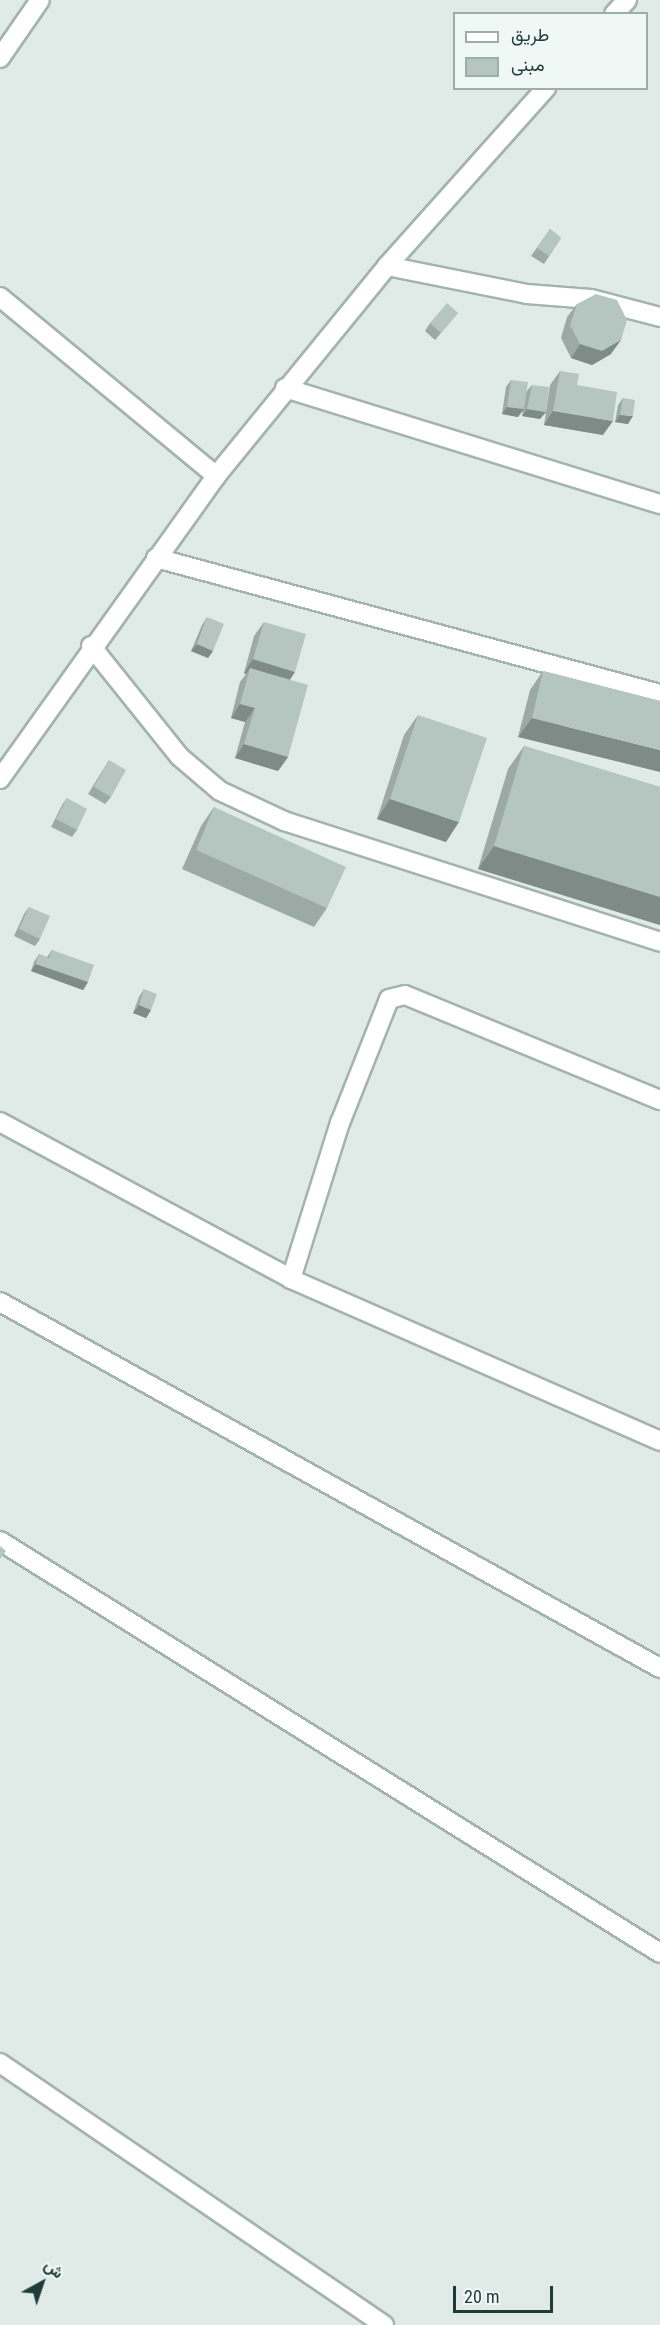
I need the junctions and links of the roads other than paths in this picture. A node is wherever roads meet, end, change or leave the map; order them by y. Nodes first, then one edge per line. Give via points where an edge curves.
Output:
1 (40, 0) edge
2 (627, 0) edge
3 (616, 12) edge
4 (0, 58) edge
5 (544, 90) edge
6 (387, 266) junction
7 (0, 297) edge
8 (660, 317) edge
9 (285, 388) junction
10 (216, 476) junction
11 (660, 504) edge
12 (156, 558) junction
13 (91, 646) junction
14 (660, 694) edge
15 (0, 779) edge
16 (660, 942) edge
17 (660, 1100) edge
18 (0, 1122) edge
19 (291, 1279) junction
20 (0, 1302) edge
21 (660, 1441) edge
22 (0, 1541) edge
23 (660, 1668) edge
24 (660, 1953) edge
25 (0, 2063) edge
26 (384, 2325) edge

1 - 4 street
2 - 3 street
5 - 6 street
6 - 8 street via 527,294 591,299
6 - 9 street
7 - 10 street
9 - 10 street
9 - 11 street
10 - 12 street
12 - 13 street
12 - 14 street
13 - 15 street
13 - 16 street via 180,757 220,791 295,825
17 - 19 street via 405,995 389,999 340,1123
18 - 19 street
19 - 21 street
20 - 23 street
22 - 24 street
25 - 26 street

